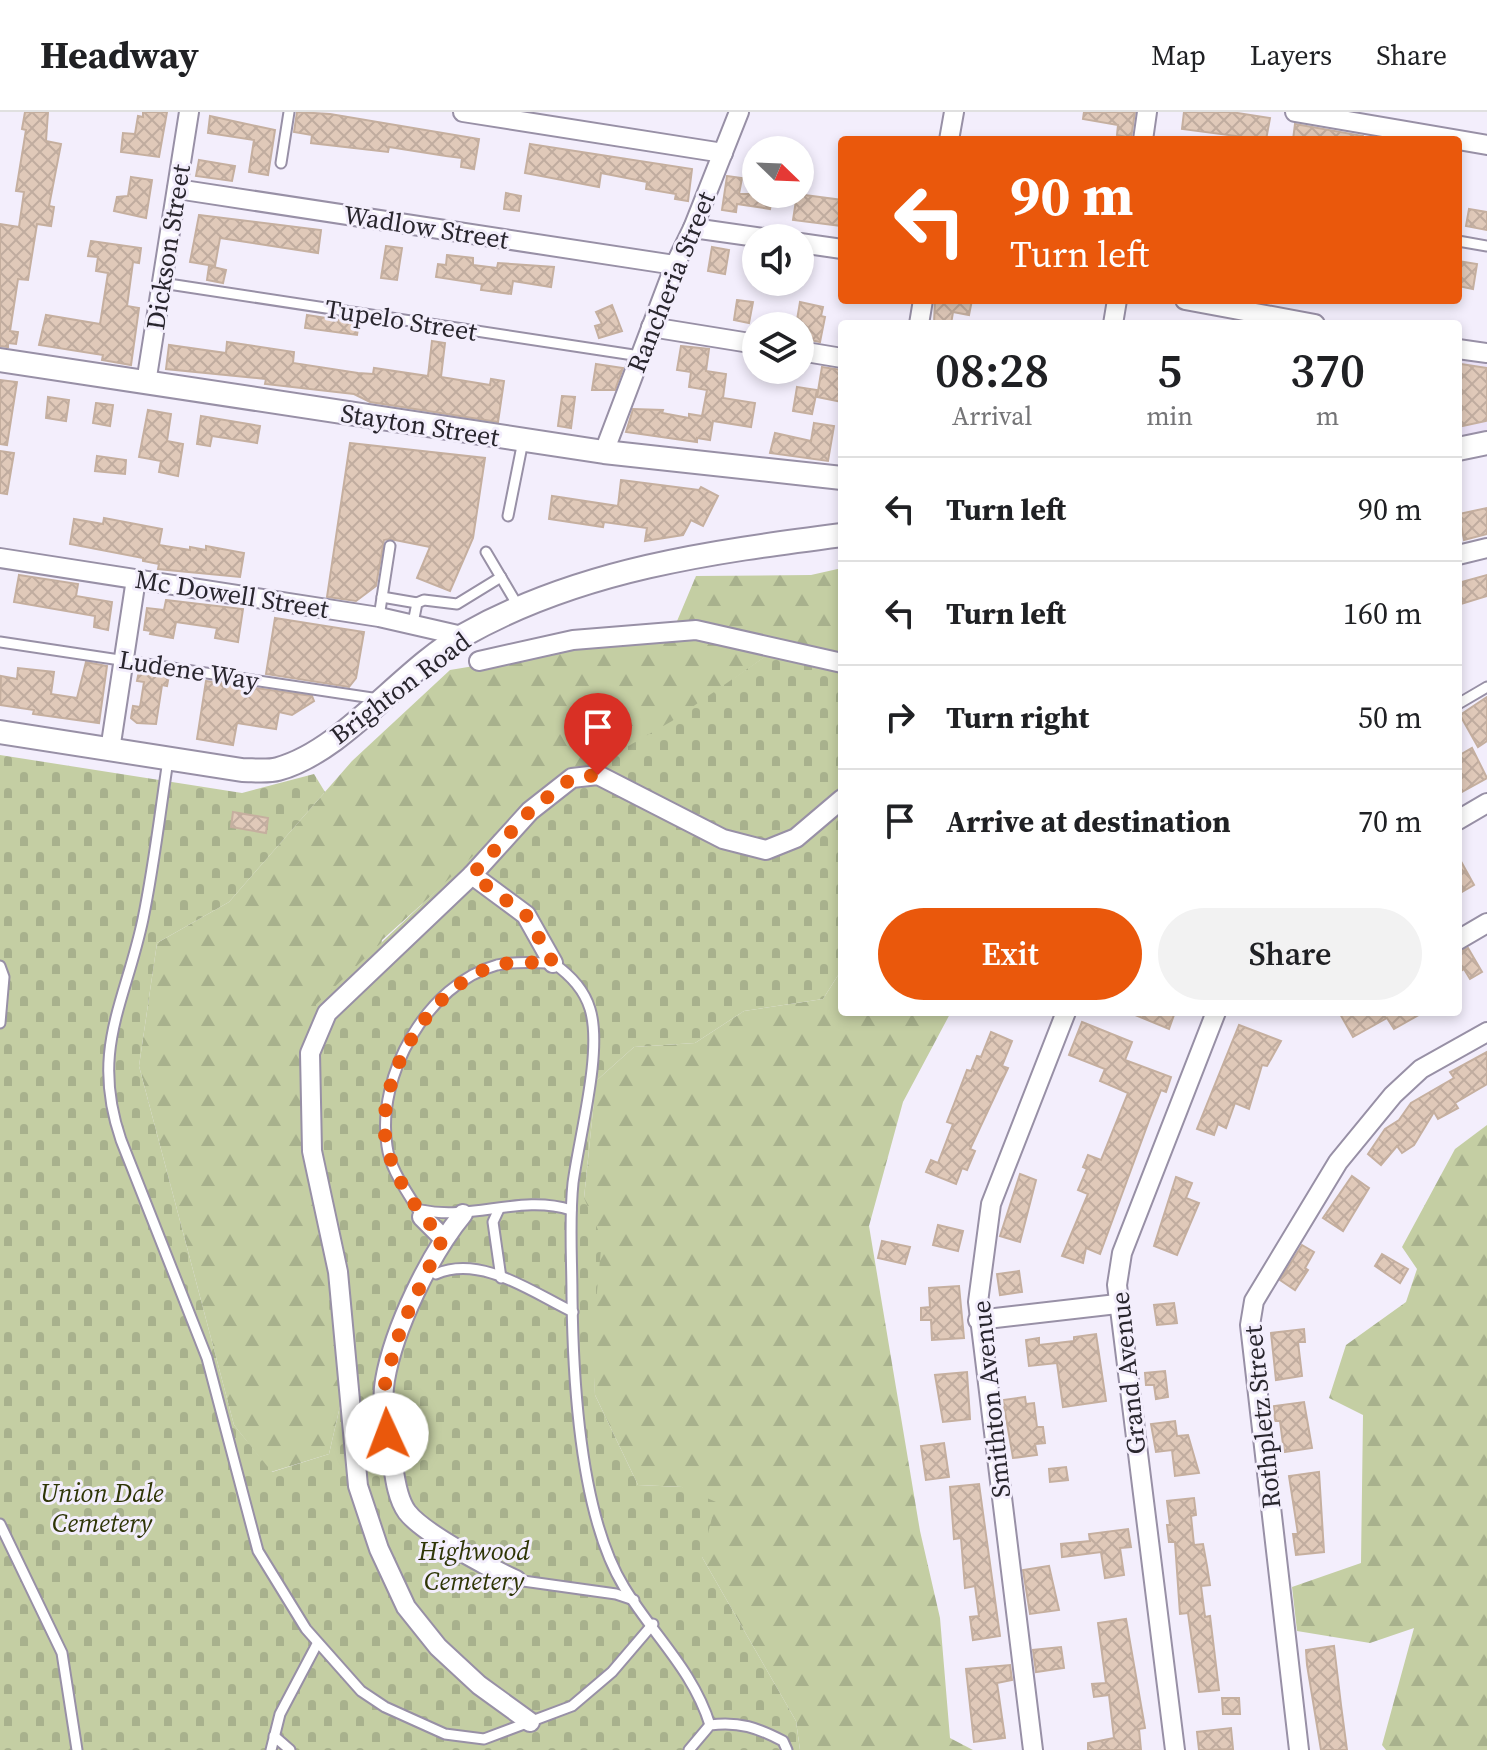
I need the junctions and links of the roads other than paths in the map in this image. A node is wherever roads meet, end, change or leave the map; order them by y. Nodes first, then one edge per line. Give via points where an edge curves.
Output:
1 (189, 112) edge
2 (289, 112) edge
3 (463, 112) edge
4 (739, 112) edge
5 (954, 112) edge
6 (1147, 112) edge
7 (1295, 112) edge
8 (950, 136) edge
9 (1144, 136) edge
10 (1435, 136) edge
11 (1462, 141) edge
12 (1487, 145) edge
13 (723, 153) junction
14 (281, 163) dead end
15 (177, 189) junction
16 (693, 228) junction
17 (742, 235) edge
18 (1462, 242) edge
19 (814, 245) edge
20 (1487, 246) edge
21 (838, 248) edge
22 (675, 265) junction
23 (162, 283) junction
24 (1207, 304) edge
25 (1293, 320) edge
26 (651, 327) junction
27 (742, 342) edge
28 (1462, 350) edge
29 (814, 353) edge
30 (1487, 353) edge
31 (640, 356) junction
32 (838, 357) edge
33 (0, 360) edge
34 (146, 383) junction
35 (523, 441) junction
36 (1487, 443) edge
37 (1462, 448) edge
38 (604, 452) junction
39 (838, 478) edge
40 (508, 516) dead end
41 (838, 536) edge
42 (390, 546) dead end
43 (1487, 548) edge
44 (486, 552) dead end
45 (1462, 554) edge
46 (0, 558) edge
47 (501, 577) junction
48 (136, 579) junction
49 (382, 597) junction
50 (417, 603) junction
51 (520, 609) junction
52 (379, 617) junction
53 (413, 623) junction
54 (462, 636) junction
55 (0, 642) edge
56 (124, 660) junction
57 (479, 661) dead end
58 (838, 662) edge
59 (1487, 687) edge
60 (379, 699) junction
61 (1462, 702) edge
62 (0, 732) edge
63 (110, 750) junction
64 (168, 760) junction
65 (838, 802) edge
66 (1487, 803) edge
67 (1462, 813) edge
68 (472, 875) junction
69 (1487, 923) edge
70 (1462, 938) edge
71 (553, 963) junction
72 (0, 966) edge
73 (1064, 1016) edge
74 (1214, 1016) edge
75 (0, 1023) edge
76 (1487, 1032) edge
77 (499, 1209) junction
78 (571, 1210) junction
79 (420, 1213) junction
80 (463, 1214) junction
81 (443, 1238) junction
82 (430, 1276) junction
83 (501, 1278) junction
84 (1117, 1304) junction
85 (573, 1312) junction
86 (978, 1320) junction
87 (0, 1524) edge
88 (516, 1580) joint
89 (634, 1600) junction
90 (653, 1624) junction
91 (317, 1644) junction
92 (530, 1722) junction
93 (710, 1725) junction
94 (274, 1736) junction
95 (77, 1750) edge
96 (271, 1750) edge
97 (290, 1750) edge
98 (689, 1750) edge
99 (787, 1750) edge
100 (1033, 1750) edge
101 (1175, 1750) edge
102 (1299, 1750) edge

1 - 15 street, Dickson Street
2 - 14 lane
3 - 13 street
4 - 13 street, Rancheria Street
5 - 8 street
6 - 9 street
7 - 10 street
11 - 12 street
13 - 16 street, Rancheria Street
15 - 22 street, Wadlow Street
15 - 23 street, Dickson Street
16 - 17 street
16 - 22 street, Rancheria Street
18 - 20 lane
19 - 21 street
22 - 26 street, Rancheria Street
23 - 31 lane, Tupelo Street
23 - 34 street, Dickson Street
24 - 25 street
26 - 27 street
26 - 31 street, Rancheria Street
28 - 30 street
29 - 32 street
31 - 38 street, Rancheria Street
33 - 34 street, Stayton Street
34 - 35 street, Stayton Street
35 - 38 street, Stayton Street
35 - 40 lane
36 - 37 street
38 - 39 street, Stayton Street
41 - 51 street, Brighton Road via 625,570
42 - 49 lane
43 - 45 street
44 - 47 lane
46 - 48 street, Mc Dowell Street
47 - 50 lane via 457,604
47 - 51 lane
48 - 52 street, Mc Dowell Street
48 - 56 street
49 - 50 lane
49 - 52 lane
50 - 53 lane
51 - 54 street, Brighton Road
52 - 53 street, Mc Dowell Street
53 - 54 street, Mc Dowell Street
54 - 60 street, Brighton Road
55 - 56 lane, Ludene Way
56 - 60 lane, Ludene Way
56 - 63 street
57 - 58 street via 573,640 696,630
59 - 61 lane
60 - 64 street, Brighton Road via 314,752 275,770
62 - 63 street, Brighton Road
63 - 64 street, Brighton Road
64 - 91 lane via 144,915 108,1043 111,1111 207,1358 258,1551
65 - 68 street via 796,838 766,850 723,839 598,775 572,778 530,811
66 - 67 street
68 - 71 street via 526,915
68 - 92 street via 327,1013 310,1053 312,1151 338,1272 358,1486 379,1549 406,1607 438,1647
69 - 70 street
71 - 78 lane via 579,987 590,1010 593,1048
71 - 79 lane via 498,965 476,975 446,992 412,1037 393,1080 385,1116 395,1172
72 - 75 lane
73 - 86 street, Smithton Avenue via 991,1204
74 - 84 street, Grand Avenue via 1122,1253
76 - 102 street, Rothpletz Street via 1421,1069 1393,1095 1338,1162 1254,1301 1250,1325
77 - 78 lane via 539,1203
77 - 80 lane
77 - 83 lane via 493,1222
78 - 85 lane
79 - 80 lane
79 - 81 street
80 - 81 street
81 - 82 street
82 - 83 lane via 468,1268
82 - 88 street via 402,1325 385,1381 396,1485 407,1511 424,1526
83 - 85 lane
84 - 86 street
84 - 101 street, Grand Avenue
85 - 89 lane via 585,1463 604,1539
86 - 100 street, Smithton Avenue
87 - 95 lane via 62,1653
88 - 89 lane
89 - 90 lane
90 - 92 lane via 612,1672 572,1706
90 - 93 lane via 702,1700
91 - 92 lane via 361,1691 445,1734 484,1739
91 - 94 lane via 290,1692
93 - 98 lane
93 - 99 lane via 755,1727 783,1741
94 - 96 lane
94 - 97 lane

